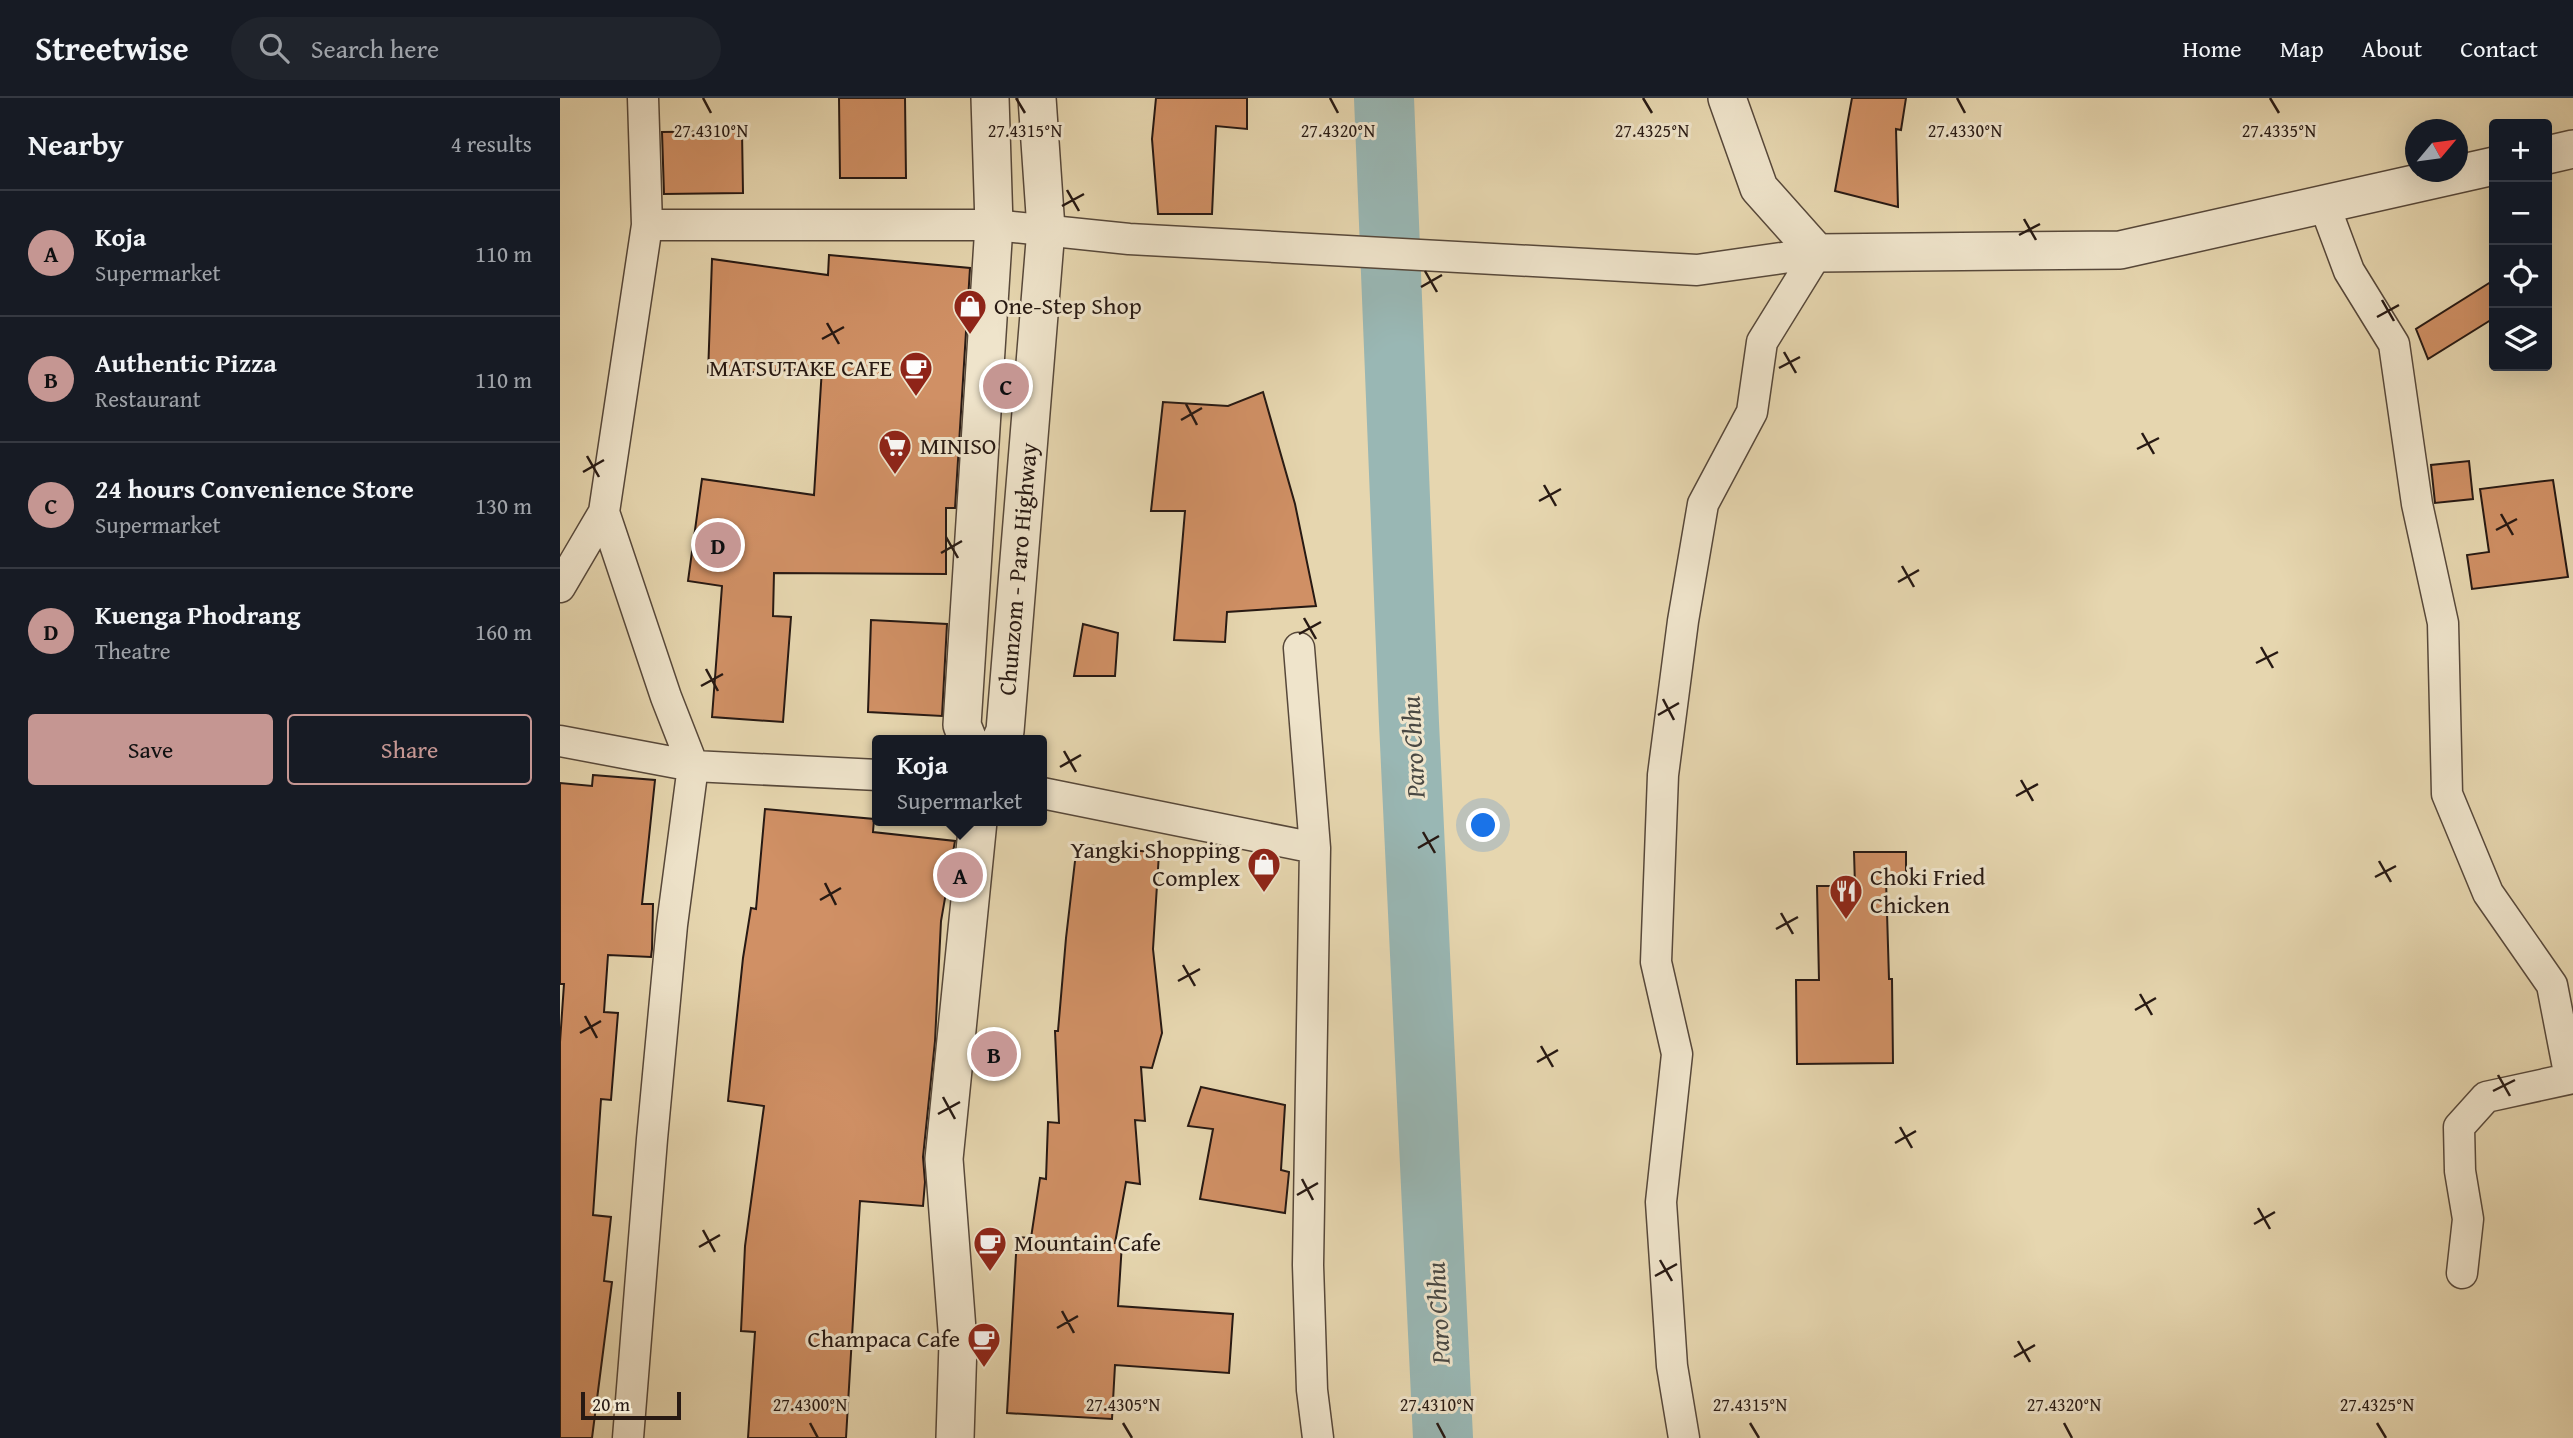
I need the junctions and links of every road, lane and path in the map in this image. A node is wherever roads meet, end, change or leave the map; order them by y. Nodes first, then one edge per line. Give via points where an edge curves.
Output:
1 (643, 98) edge
2 (989, 98) edge
3 (1037, 98) edge
4 (1727, 98) edge
5 (2573, 149) edge
6 (2552, 154) edge
7 (2489, 167) edge
8 (2324, 204) junction
9 (647, 225) junction
10 (994, 225) junction
11 (1046, 229) junction
12 (1817, 253) junction
13 (604, 512) junction
14 (560, 587) edge
15 (1298, 648) dead end
16 (966, 735) edge
17 (1004, 735) edge
18 (560, 741) edge
19 (693, 766) junction
20 (872, 775) edge
21 (1047, 794) edge
22 (977, 826) edge
23 (1315, 848) junction
24 (2572, 1078) edge
25 (2462, 1273) dead end
26 (628, 1438) edge
27 (955, 1438) edge
28 (1318, 1438) edge
29 (1684, 1438) edge

1 - 9 street
2 - 10 street, Chunzom - Paro Highway
3 - 11 street, Chunzom - Paro Highway
4 - 12 street via 1759,188
5 - 6 street
7 - 8 street
8 - 12 street via 2120,250
8 - 24 street via 2349,271 2394,344 2417,504 2443,623 2447,794 2488,893 2552,985
9 - 10 street
9 - 13 street
10 - 11 street
10 - 16 street, Chunzom - Paro Highway via 962,725
11 - 12 street via 1129,239 1697,270
11 - 17 street, Chunzom - Paro Highway
12 - 29 street via 1762,342 1752,412 1703,504 1664,775 1656,962 1678,1054 1661,1202 1672,1366
13 - 14 street
13 - 19 street
15 - 23 street
18 - 19 street
19 - 20 street
19 - 26 street via 669,952
21 - 23 street
22 - 27 street via 944,1159 958,1343
23 - 28 street via 1308,1265
24 - 25 street via 2486,1097 2459,1127 2468,1219

